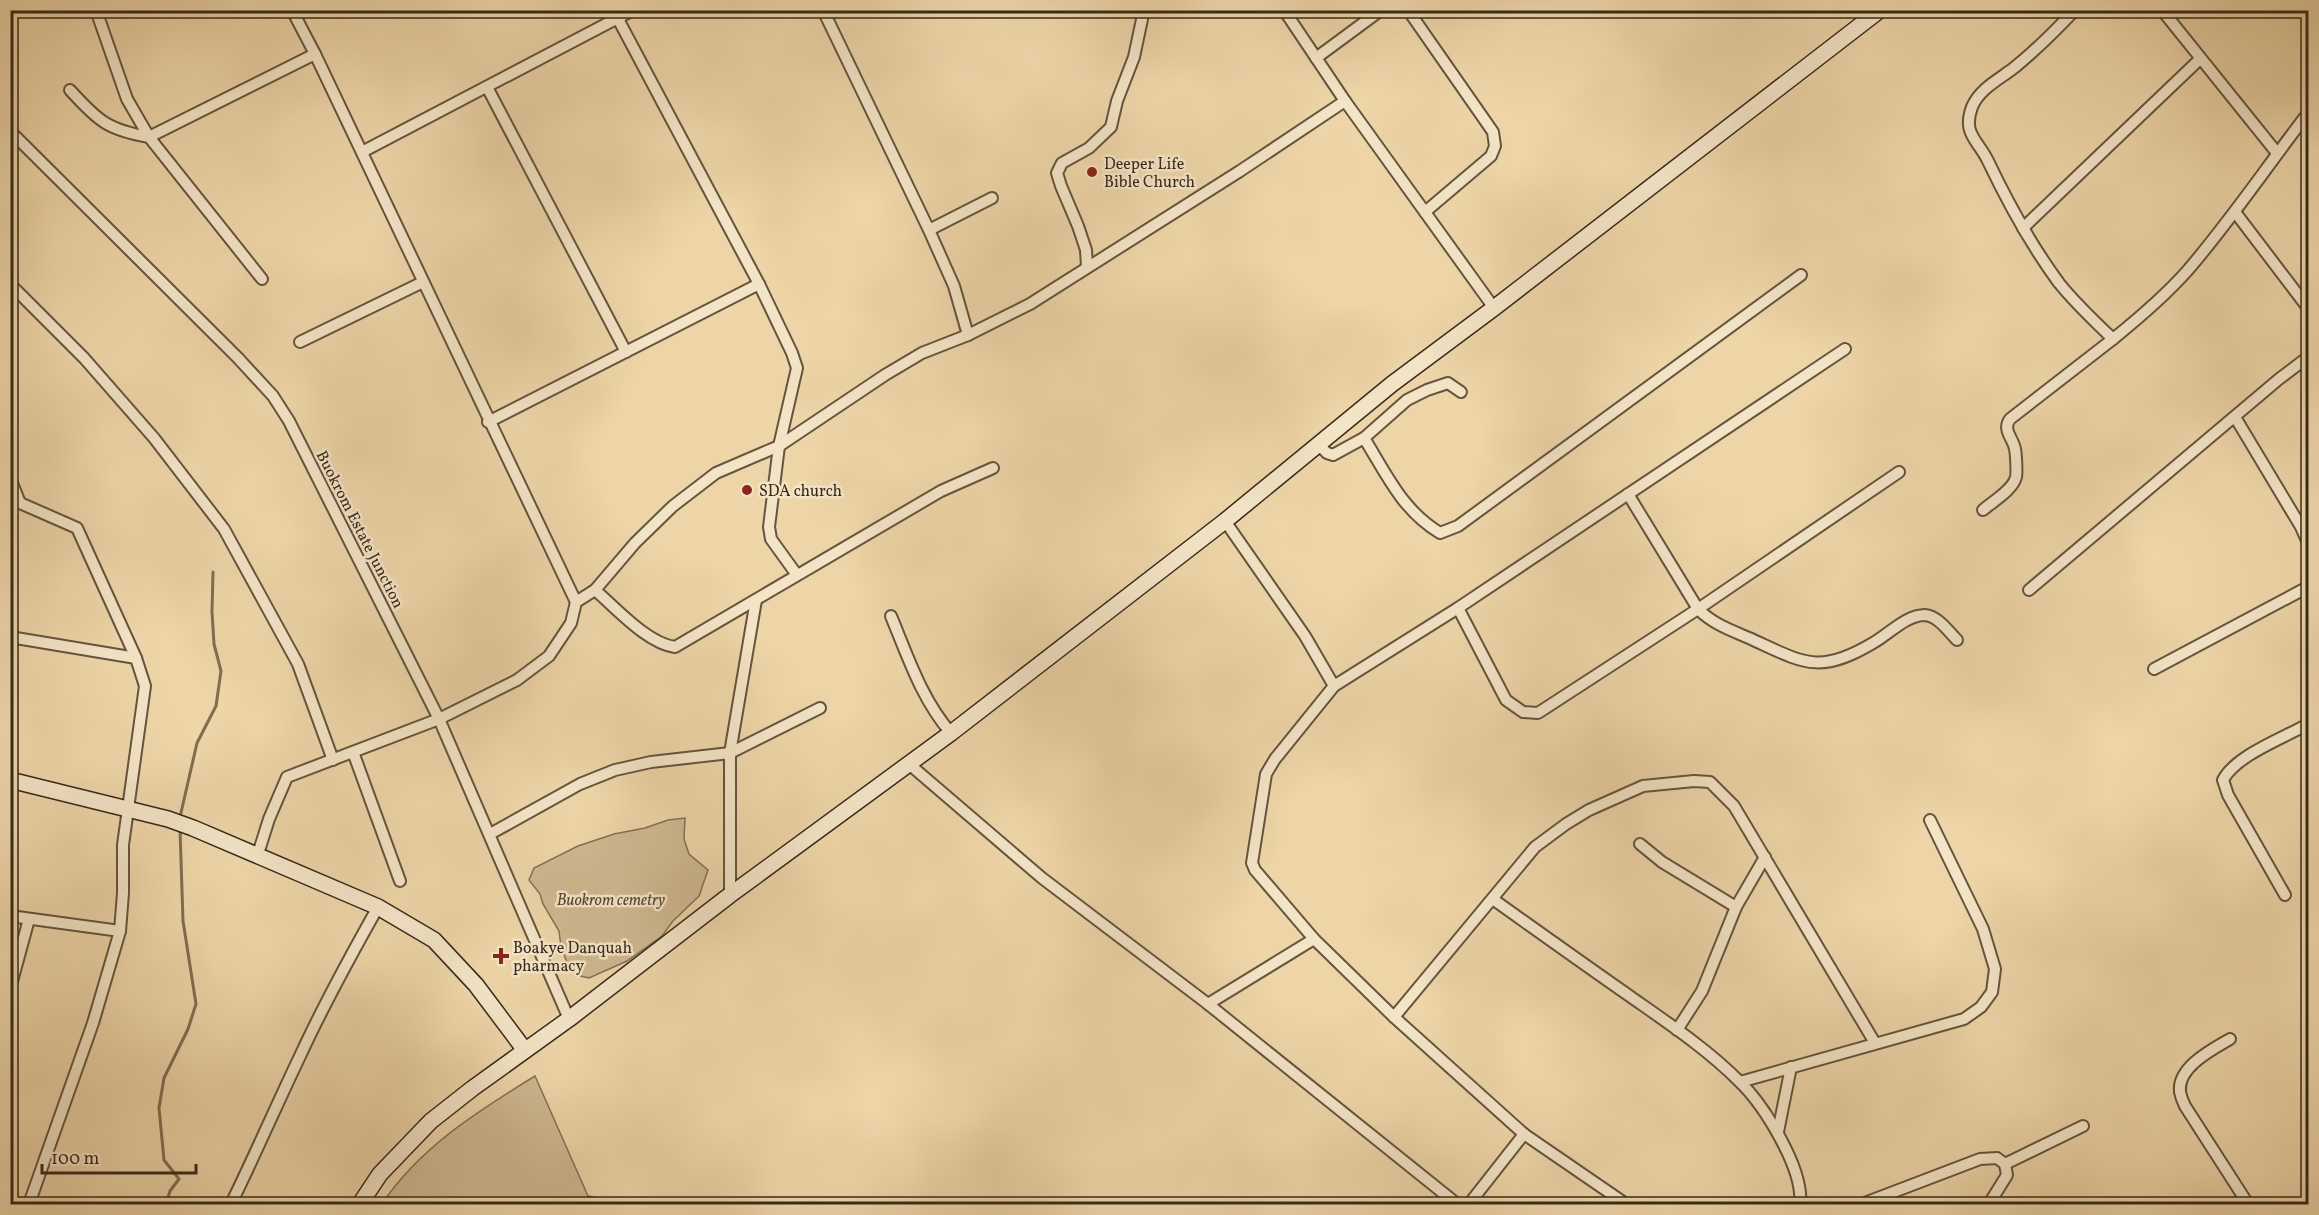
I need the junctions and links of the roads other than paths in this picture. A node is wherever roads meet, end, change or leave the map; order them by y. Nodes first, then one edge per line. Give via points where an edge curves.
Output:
1 (96, 10) edge
2 (292, 10) edge
3 (633, 10) edge
4 (823, 10) edge
5 (1144, 10) edge
6 (1284, 10) edge
7 (1381, 10) edge
8 (1408, 10) edge
9 (1880, 10) edge
10 (2075, 10) edge
11 (2162, 10) edge
12 (618, 19) junction
13 (315, 54) junction
14 (1316, 58) junction
15 (2200, 59) junction
16 (487, 87) junction
17 (70, 90) dead end
18 (1345, 101) junction
19 (2308, 113) edge
20 (10, 131) edge
21 (149, 137) junction
22 (362, 152) junction
23 (2277, 153) junction
24 (992, 198) dead end
25 (1425, 212) junction
26 (2235, 212) junction
27 (2023, 228) junction
28 (929, 230) junction
29 (1088, 267) junction
30 (1801, 275) dead end
31 (262, 279) dead end
32 (423, 282) junction
33 (10, 284) edge
34 (759, 284) junction
35 (2304, 293) edge
36 (1494, 308) junction
37 (2308, 308) edge
38 (968, 335) junction
39 (2113, 339) junction
40 (300, 342) dead end
41 (1845, 349) dead end
42 (626, 352) junction
43 (2308, 357) edge
44 (1392, 384) junction
45 (1461, 392) dead end
46 (1407, 400) junction
47 (2235, 417) junction
48 (488, 422) junction
49 (1364, 438) junction
50 (1318, 444) junction
51 (779, 446) junction
52 (993, 468) dead end
53 (1899, 472) dead end
54 (10, 478) edge
55 (1628, 494) junction
56 (16, 503) edge
57 (1983, 510) dead end
58 (1225, 520) junction
59 (2308, 543) edge
60 (797, 575) junction
61 (2308, 587) edge
62 (595, 590) junction
63 (2029, 590) dead end
64 (756, 600) junction
65 (576, 602) junction
66 (1458, 608) junction
67 (1698, 609) junction
68 (891, 616) dead end
69 (10, 637) edge
70 (1956, 640) dead end
71 (136, 658) junction
72 (2154, 669) dead end
73 (1334, 686) junction
74 (820, 708) dead end
75 (439, 719) junction
76 (2308, 724) edge
77 (951, 733) junction
78 (354, 752) junction
79 (730, 753) junction
80 (333, 760) junction
81 (909, 764) junction
82 (10, 780) edge
83 (127, 809) junction
84 (1930, 820) dead end
85 (490, 834) junction
86 (1640, 844) dead end
87 (258, 854) junction
88 (1765, 857) junction
89 (400, 881) dead end
90 (2284, 895) dead end
91 (730, 896) junction
92 (1494, 900) junction
93 (378, 907) junction
94 (1736, 907) junction
95 (10, 916) edge
96 (29, 919) junction
97 (120, 931) junction
98 (1314, 939) junction
99 (10, 989) edge
100 (1208, 1005) junction
101 (1394, 1017) junction
102 (569, 1019) junction
103 (1677, 1029) junction
104 (2230, 1039) dead end
105 (1875, 1043) junction
106 (524, 1049) junction
107 (1791, 1067) junction
108 (1740, 1082) junction
109 (2083, 1126) dead end
110 (1778, 1132) junction
111 (1524, 1134) junction
112 (2005, 1164) junction
113 (1994, 1202) edge
114 (29, 1204) edge
115 (231, 1204) edge
116 (360, 1204) edge
117 (1457, 1204) edge
118 (1469, 1204) edge
119 (1626, 1204) edge
120 (1800, 1204) edge
121 (1862, 1204) edge
122 (2248, 1204) edge

1 - 21 street via 128,99
2 - 13 street
3 - 12 street
4 - 28 street
5 - 29 street via 1134,57 1111,127 1089,148 1062,163 1057,173 1086,250
6 - 14 street
7 - 14 street
8 - 25 street via 1493,132 1495,146 1491,156
9 - 36 street
10 - 27 street via 1979,95 1968,123
11 - 15 street
12 - 16 street
12 - 34 street
13 - 21 street
13 - 22 street
14 - 18 street
15 - 23 street
15 - 27 street
16 - 22 street
16 - 42 street
17 - 21 street via 104,123 123,133
18 - 25 street
18 - 29 street
19 - 23 street
20 - 75 street, Buokrom Estate Junction via 273,396
21 - 31 street
22 - 32 street
23 - 26 street
24 - 28 street
25 - 36 street
26 - 35 street
26 - 39 street via 2186,272
27 - 39 street via 2059,283
28 - 38 street via 954,286
29 - 38 street via 1030,304
30 - 49 street via 1458,526 1440,533 1407,508
32 - 40 street
32 - 48 street
33 - 80 street via 84,358 154,438 224,529 298,664
34 - 42 street
34 - 51 street via 797,368
35 - 37 street
36 - 44 street
38 - 51 street via 922,353
39 - 57 street via 2006,424 2016,449 2016,478
41 - 55 street
42 - 48 street
43 - 47 street
44 - 46 street
44 - 50 street
45 - 46 street via 1448,383
46 - 49 street
47 - 59 street
47 - 63 street
48 - 65 street
49 - 50 street via 1333,455
50 - 58 street
51 - 60 street via 769,526 771,539
51 - 62 street via 716,473 673,506
52 - 60 street via 941,491
53 - 67 street
54 - 56 street
55 - 66 street
55 - 67 street
56 - 71 street via 76,528
58 - 73 street via 1305,636
58 - 77 street
60 - 64 street
61 - 72 street
62 - 64 street via 652,639 675,647
62 - 65 street
64 - 79 street
65 - 75 street via 571,623 549,656 517,680
66 - 67 street via 1506,700 1523,712 1538,713
66 - 73 street
67 - 70 street via 1721,626 1808,663 1844,658 1910,618 1925,615 1935,618
68 - 77 street via 916,677 937,717
69 - 71 street
71 - 83 street via 145,686
73 - 98 street via 1266,774 1252,863
74 - 79 street
75 - 78 street
75 - 85 street, Buokrom Estate Junction
76 - 90 street via 2240,761 2223,780
77 - 81 street
78 - 80 street
78 - 89 street
79 - 85 street via 615,770 580,784
79 - 91 street
80 - 87 street via 287,777
81 - 91 street
81 - 100 street via 1042,878
82 - 83 street
83 - 87 street via 168,819
83 - 97 street
84 - 105 street via 1983,929 1995,969 1992,992 1981,1007 1964,1019
85 - 102 street, Buokrom Estate Junction
86 - 94 street
87 - 93 street
88 - 92 street via 1734,806 1710,782 1643,786 1589,810 1535,847
88 - 94 street
88 - 105 street
91 - 102 street
92 - 101 street
92 - 103 street
93 - 106 street via 434,940 476,986
93 - 115 street via 300,1054
94 - 103 street via 1702,991
95 - 96 street
96 - 97 street
96 - 99 street
97 - 114 street via 93,1023
98 - 100 street
98 - 101 street
100 - 117 street
101 - 111 street
102 - 106 street
103 - 108 street
104 - 122 street via 2198,1058 2186,1073 2180,1090 2185,1106
105 - 107 street
106 - 116 street via 431,1121 380,1174
107 - 108 street
107 - 110 street
108 - 110 street
109 - 112 street
110 - 120 street via 1794,1167
111 - 118 street
111 - 119 street
112 - 113 street via 2007,1175
112 - 121 street via 1997,1158 1980,1159

